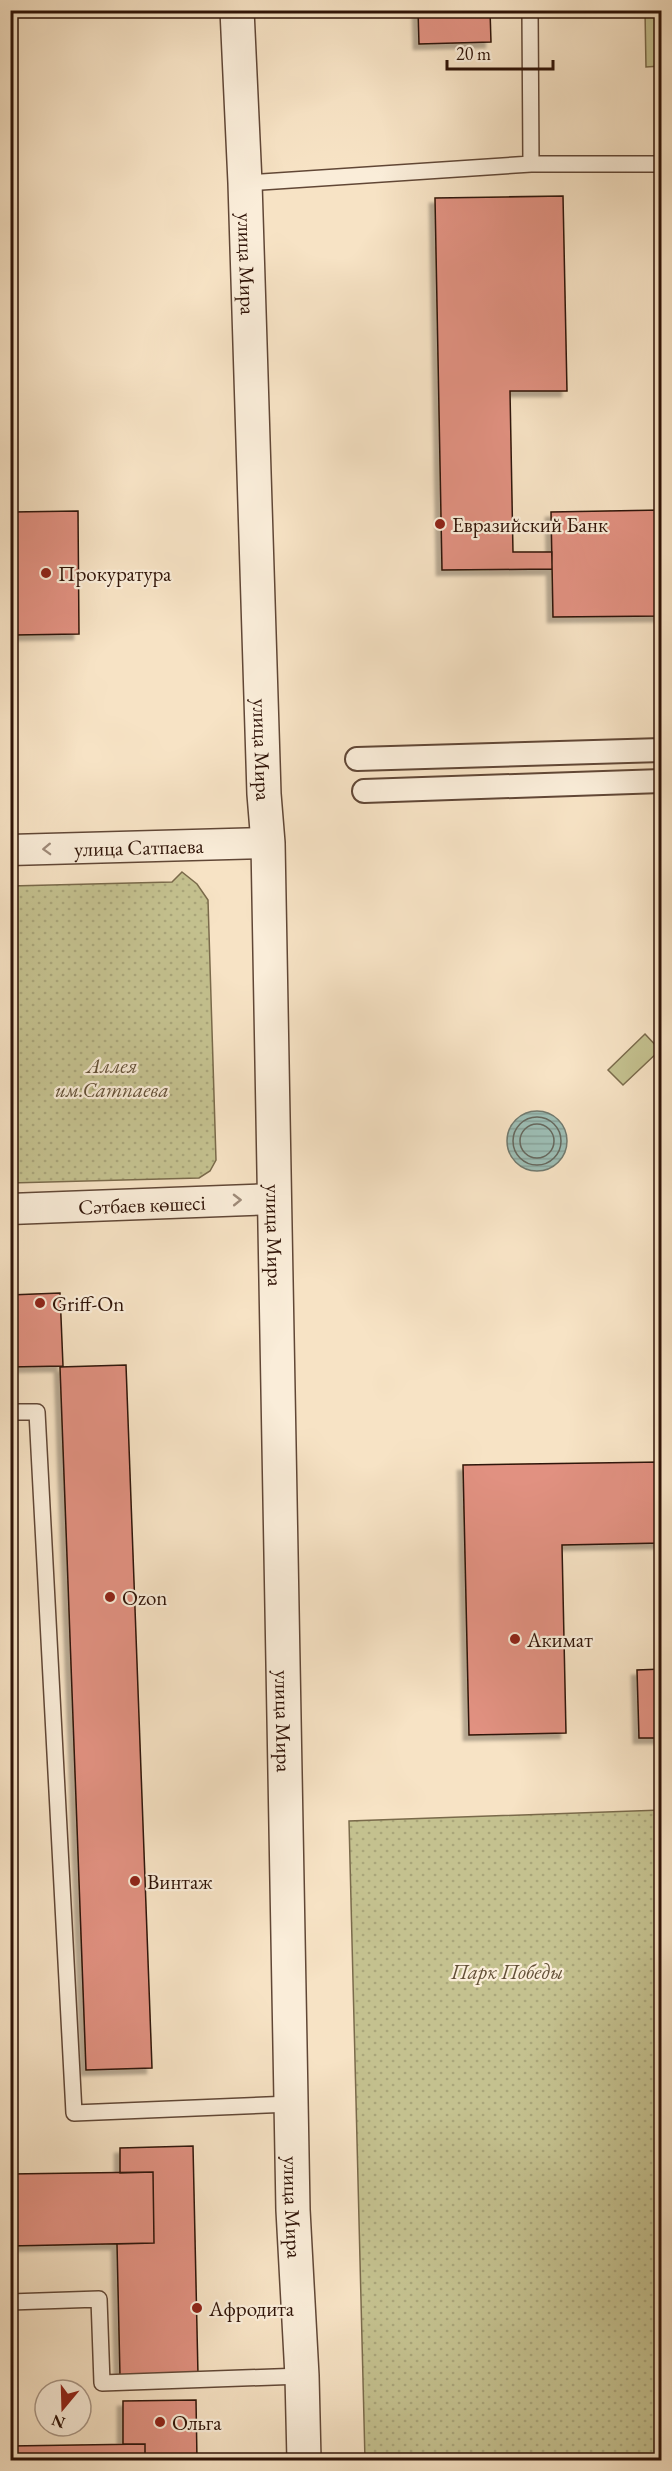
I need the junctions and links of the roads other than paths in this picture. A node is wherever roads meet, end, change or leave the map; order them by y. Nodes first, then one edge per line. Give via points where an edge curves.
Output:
1 (237, 10) edge
2 (530, 10) edge
3 (531, 164) junction
4 (662, 164) edge
5 (245, 183) junction
6 (662, 750) edge
7 (357, 759) dead end
8 (662, 781) edge
9 (364, 791) dead end
10 (268, 843) junction
11 (10, 850) edge
12 (274, 1199) junction
13 (10, 1209) edge
14 (10, 1412) edge
15 (291, 2104) junction
16 (10, 2302) edge
17 (302, 2376) junction
18 (304, 2460) edge

1 - 5 street, улица Мира
2 - 3 lane
3 - 4 lane
3 - 5 lane
5 - 10 street, улица Мира
6 - 7 street
8 - 9 street
10 -> 11 street, улица Сатпаева
10 - 12 street, улица Мира
13 -> 12 street, Сәтбаев көшесі
12 - 15 street, улица Мира
14 - 15 lane via 37,1412 74,2113
15 - 17 street, улица Мира
16 - 17 lane via 99,2299 102,2383
17 - 18 street, улица Мира

